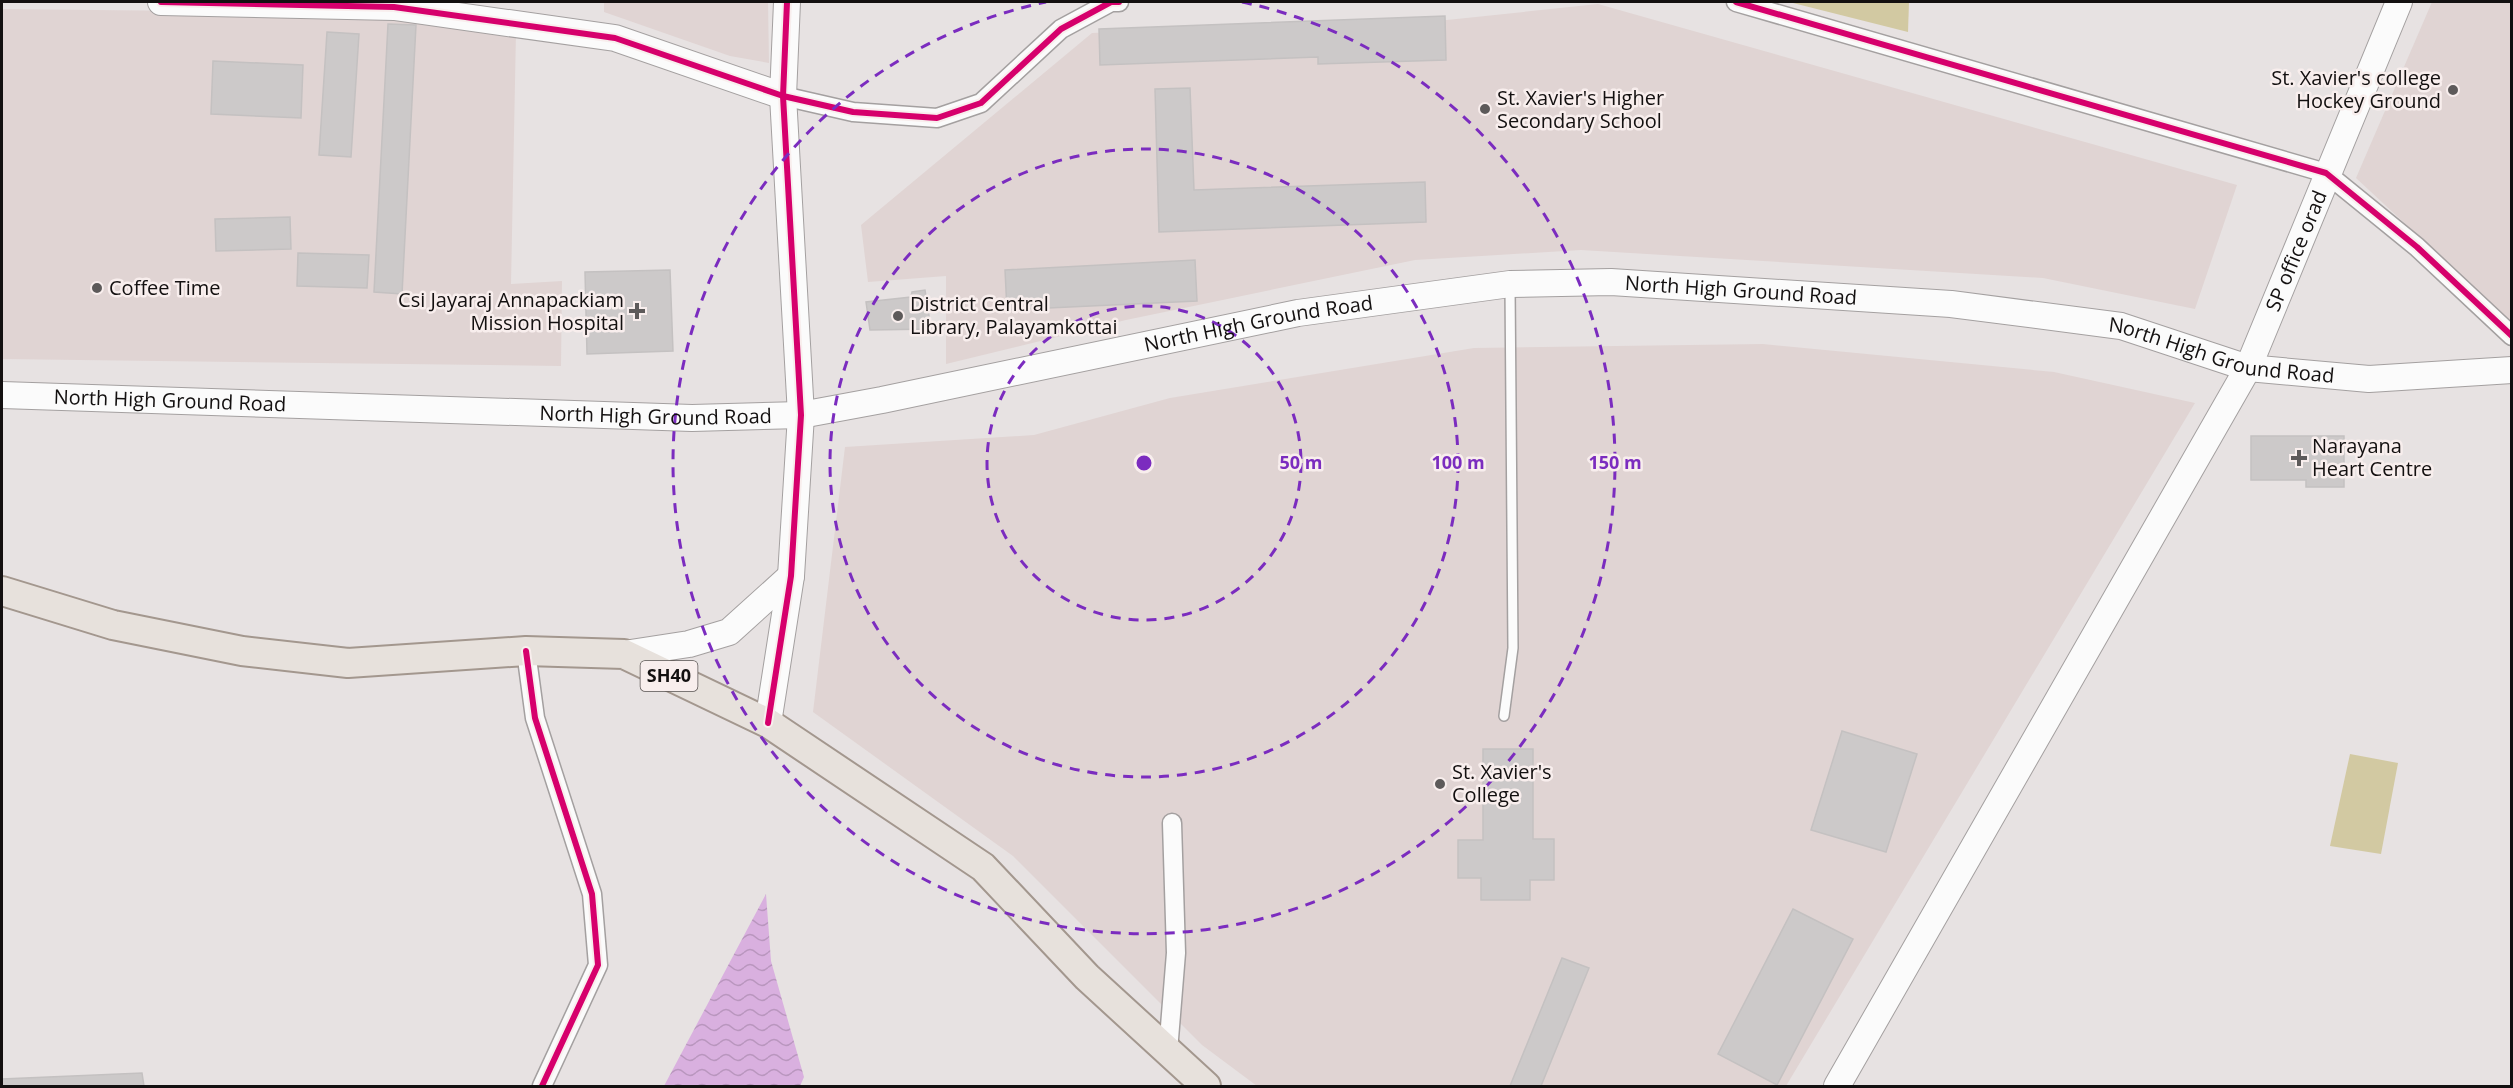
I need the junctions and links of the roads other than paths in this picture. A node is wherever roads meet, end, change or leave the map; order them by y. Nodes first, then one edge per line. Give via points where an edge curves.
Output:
1 (161, 2) edge
2 (787, 2) edge
3 (1119, 2) edge
4 (1736, 2) edge
5 (2399, 2) edge
6 (783, 96) junction
7 (2326, 173) junction
8 (1510, 284) junction
9 (2511, 336) edge
10 (2248, 368) junction
11 (2511, 370) edge
12 (2, 395) edge
13 (801, 415) junction
14 (790, 576) junction
15 (2, 591) edge
16 (526, 651) junction
17 (624, 654) junction
18 (1504, 716) dead end
19 (768, 723) junction
20 (1172, 823) dead end
21 (1168, 1051) junction
22 (542, 1086) edge
23 (1206, 1086) edge
24 (1837, 1086) edge

1 - 6 main road via 394,7 615,38
2 - 6 main road
3 - 6 street via 1111,2 1061,29 981,103 937,118 853,112
4 - 7 street
5 - 7 main road, SP office orad
6 - 13 main road
7 - 9 street via 2417,247
7 - 10 main road, SP office orad
8 - 10 main road, North High Ground Road via 1611,282 1951,304 2121,326
8 - 13 main road, North High Ground Road via 1298,313
8 - 18 lane via 1513,648
10 - 11 main road, North High Ground Road via 2369,379
10 - 24 main road, SP office orad
12 - 13 main road, North High Ground Road via 692,418
13 - 14 main road
14 - 17 main road via 729,632 689,644
14 - 19 main road
15 - 16 main road, SH40 via 113,625 242,651 348,663
16 - 17 main road, SH40
16 - 22 street via 535,718 592,894 598,964
17 - 19 main road, SH40
19 - 21 main road, SH40 via 983,867 1087,977
20 - 21 street via 1176,953
21 - 23 main road, SH40

